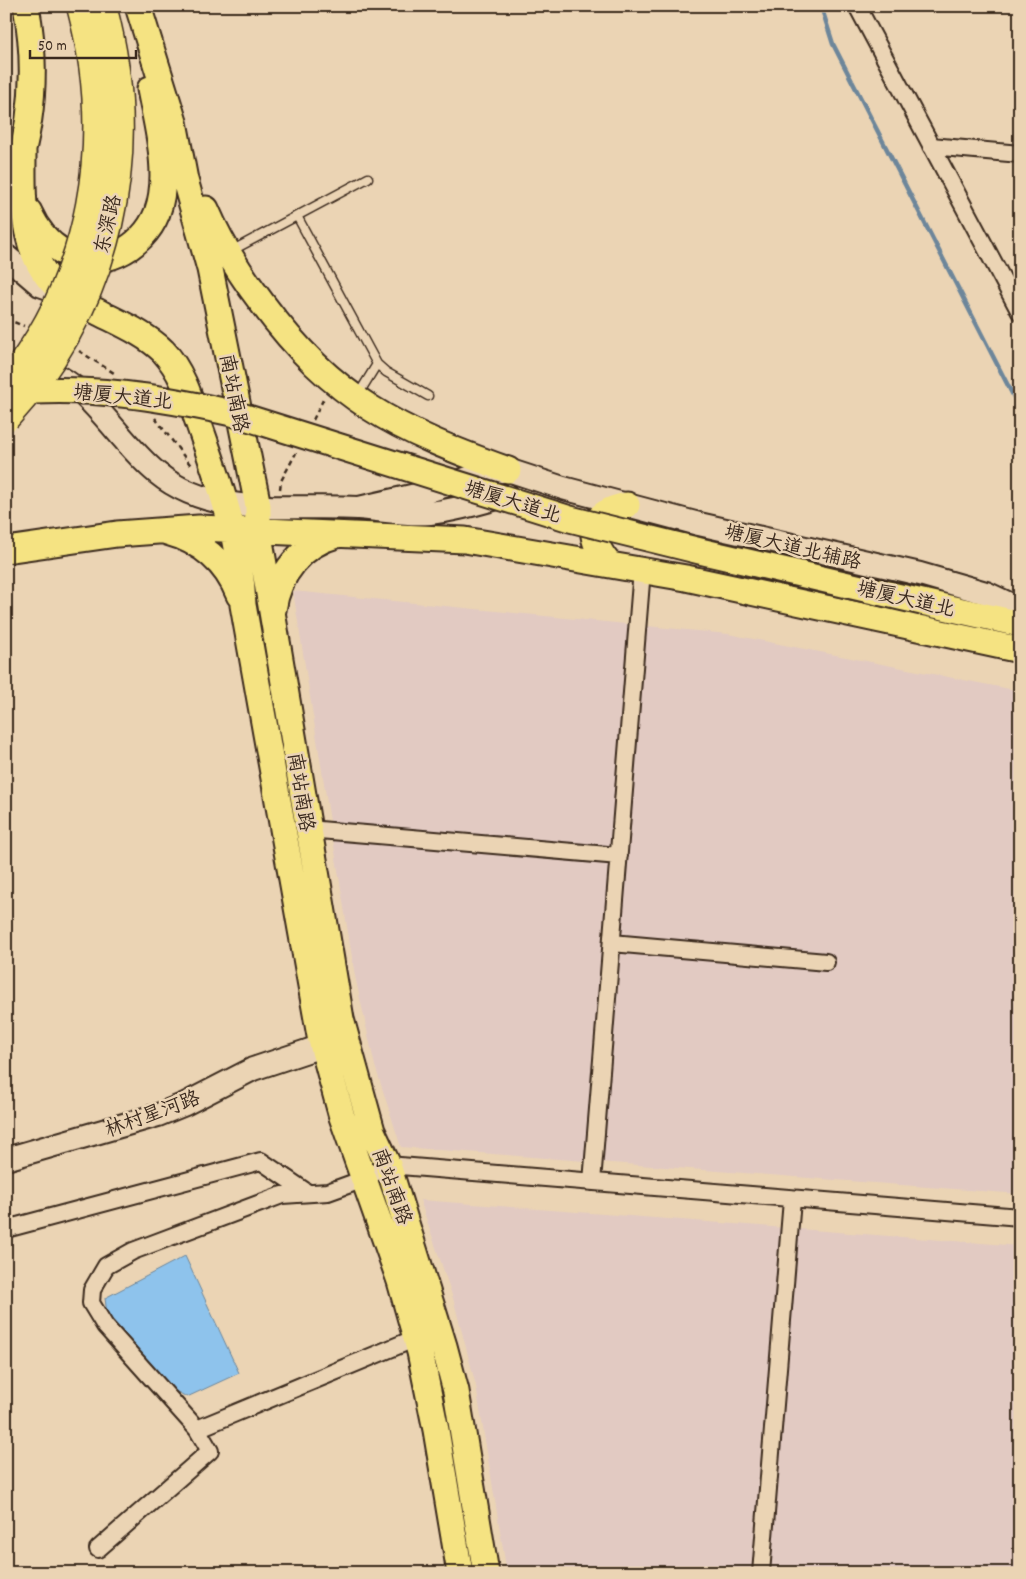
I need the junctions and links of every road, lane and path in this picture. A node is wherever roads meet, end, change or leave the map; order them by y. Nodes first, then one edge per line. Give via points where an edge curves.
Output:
1 (26, 6) edge
2 (81, 6) edge
3 (102, 6) edge
4 (133, 6) edge
5 (138, 6) edge
6 (857, 6) edge
7 (174, 122) junction
8 (931, 146) junction
9 (1020, 154) edge
10 (368, 178) dead end
11 (12, 192) edge
12 (297, 216) junction
13 (228, 253) junction
14 (6, 256) edge
15 (64, 294) junction
16 (1020, 312) edge
17 (6, 364) edge
18 (377, 364) junction
19 (6, 386) edge
20 (6, 393) edge
21 (428, 396) dead end
22 (356, 399) junction
23 (6, 417) edge
24 (508, 470) junction
25 (563, 488) junction
26 (226, 504) junction
27 (626, 505) junction
28 (359, 508) junction
29 (258, 518) junction
30 (233, 528) junction
31 (160, 530) junction
32 (347, 533) junction
33 (6, 550) edge
34 (609, 564) junction
35 (642, 570) junction
36 (243, 605) junction
37 (1020, 609) edge
38 (273, 616) junction
39 (1020, 624) edge
40 (1020, 650) edge
41 (308, 829) junction
42 (619, 856) junction
43 (612, 943) junction
44 (826, 962) dead end
45 (322, 1046) junction
46 (6, 1159) edge
47 (388, 1165) junction
48 (364, 1179) junction
49 (592, 1182) junction
50 (308, 1193) junction
51 (792, 1200) junction
52 (1020, 1217) edge
53 (6, 1229) edge
54 (416, 1338) junction
55 (197, 1429) junction
56 (98, 1548) dead end
57 (460, 1573) edge
58 (486, 1573) edge
59 (762, 1573) edge

1 - 11 main road, 南站南路 via 32,86 23,152
2 - 19 highway, 东深路, bridge via 94,64 98,105 98,147 88,216 80,248 47,325
3 - 23 highway, 东深路, bridge via 117,74 120,116 119,157 108,230 85,296 59,348
4 - 11 main road via 160,151 161,195 151,224 134,246 121,253 100,260 77,258 63,253 41,234 27,207
5 - 7 main road, 南站南路
6 - 8 street
7 - 13 main road via 199,193
7 - 29 main road, 南站南路 via 185,180 218,304
8 - 9 street
8 - 16 street
10 - 12 lane
11 - 15 main road, 南站南路 via 33,252 43,270
12 - 13 lane
12 - 18 lane
13 - 22 main road via 256,295 302,352
14 - 15 main road via 40,285
15 - 26 main road, 南站南路 via 163,351 187,390
17 - 26 main road, 塘厦大道北辅路 via 47,369 62,378 85,394 138,454 170,483 200,497
18 - 21 lane
18 - 22 lane
20 - 39 main road, 塘厦大道北, bridge via 98,391 232,412 570,519
22 - 24 main road via 425,439
24 - 25 main road, 塘厦大道北辅路
24 - 28 main road, 塘厦大道北辅路 via 478,475 416,495
25 - 27 main road, 塘厦大道北辅路
25 - 28 main road, 塘厦大道北辅路 via 534,489 466,507 428,513
26 - 29 main road, 塘厦大道北辅路
26 - 30 main road, 南站南路
27 - 34 main road via 606,510 594,526 596,544
27 - 37 main road, 塘厦大道北辅路 via 920,574 986,594
28 - 29 main road, 塘厦大道北辅路
29 - 30 main road, 塘厦大道北
29 - 32 main road, 塘厦大道北
29 - 38 main road, 南站南路
30 - 31 main road, 塘厦大道北
30 - 36 main road, 南站南路 via 241,570
31 - 33 main road, 塘厦大道北
31 - 36 main road via 186,539 217,558 228,572
32 - 34 main road, 塘厦大道北 via 465,540
32 - 38 main road via 324,539 298,556 278,590
34 - 35 main road, 塘厦大道北
35 - 40 main road, 塘厦大道北
35 - 42 street
36 - 45 main road, 南站南路
38 - 41 main road, 南站南路
41 - 42 street
41 - 47 main road, 南站南路 via 341,1019 372,1131
42 - 43 street
43 - 44 street
43 - 49 street
45 - 46 main road, 林村星河路 via 253,1069 158,1115
45 - 48 main road, 南站南路
47 - 48 street
47 - 49 street
47 - 58 main road, 南站南路 via 433,1304 453,1382
48 - 50 street via 328,1192
48 - 54 main road, 南站南路 via 400,1281
49 - 51 street
50 - 53 street via 261,1161
50 - 55 street via 282,1195 133,1251 106,1266 92,1290 91,1303 105,1326
51 - 52 street
51 - 59 street
54 - 55 street
54 - 57 main road, 南站南路 via 430,1393
55 - 56 street via 210,1451

